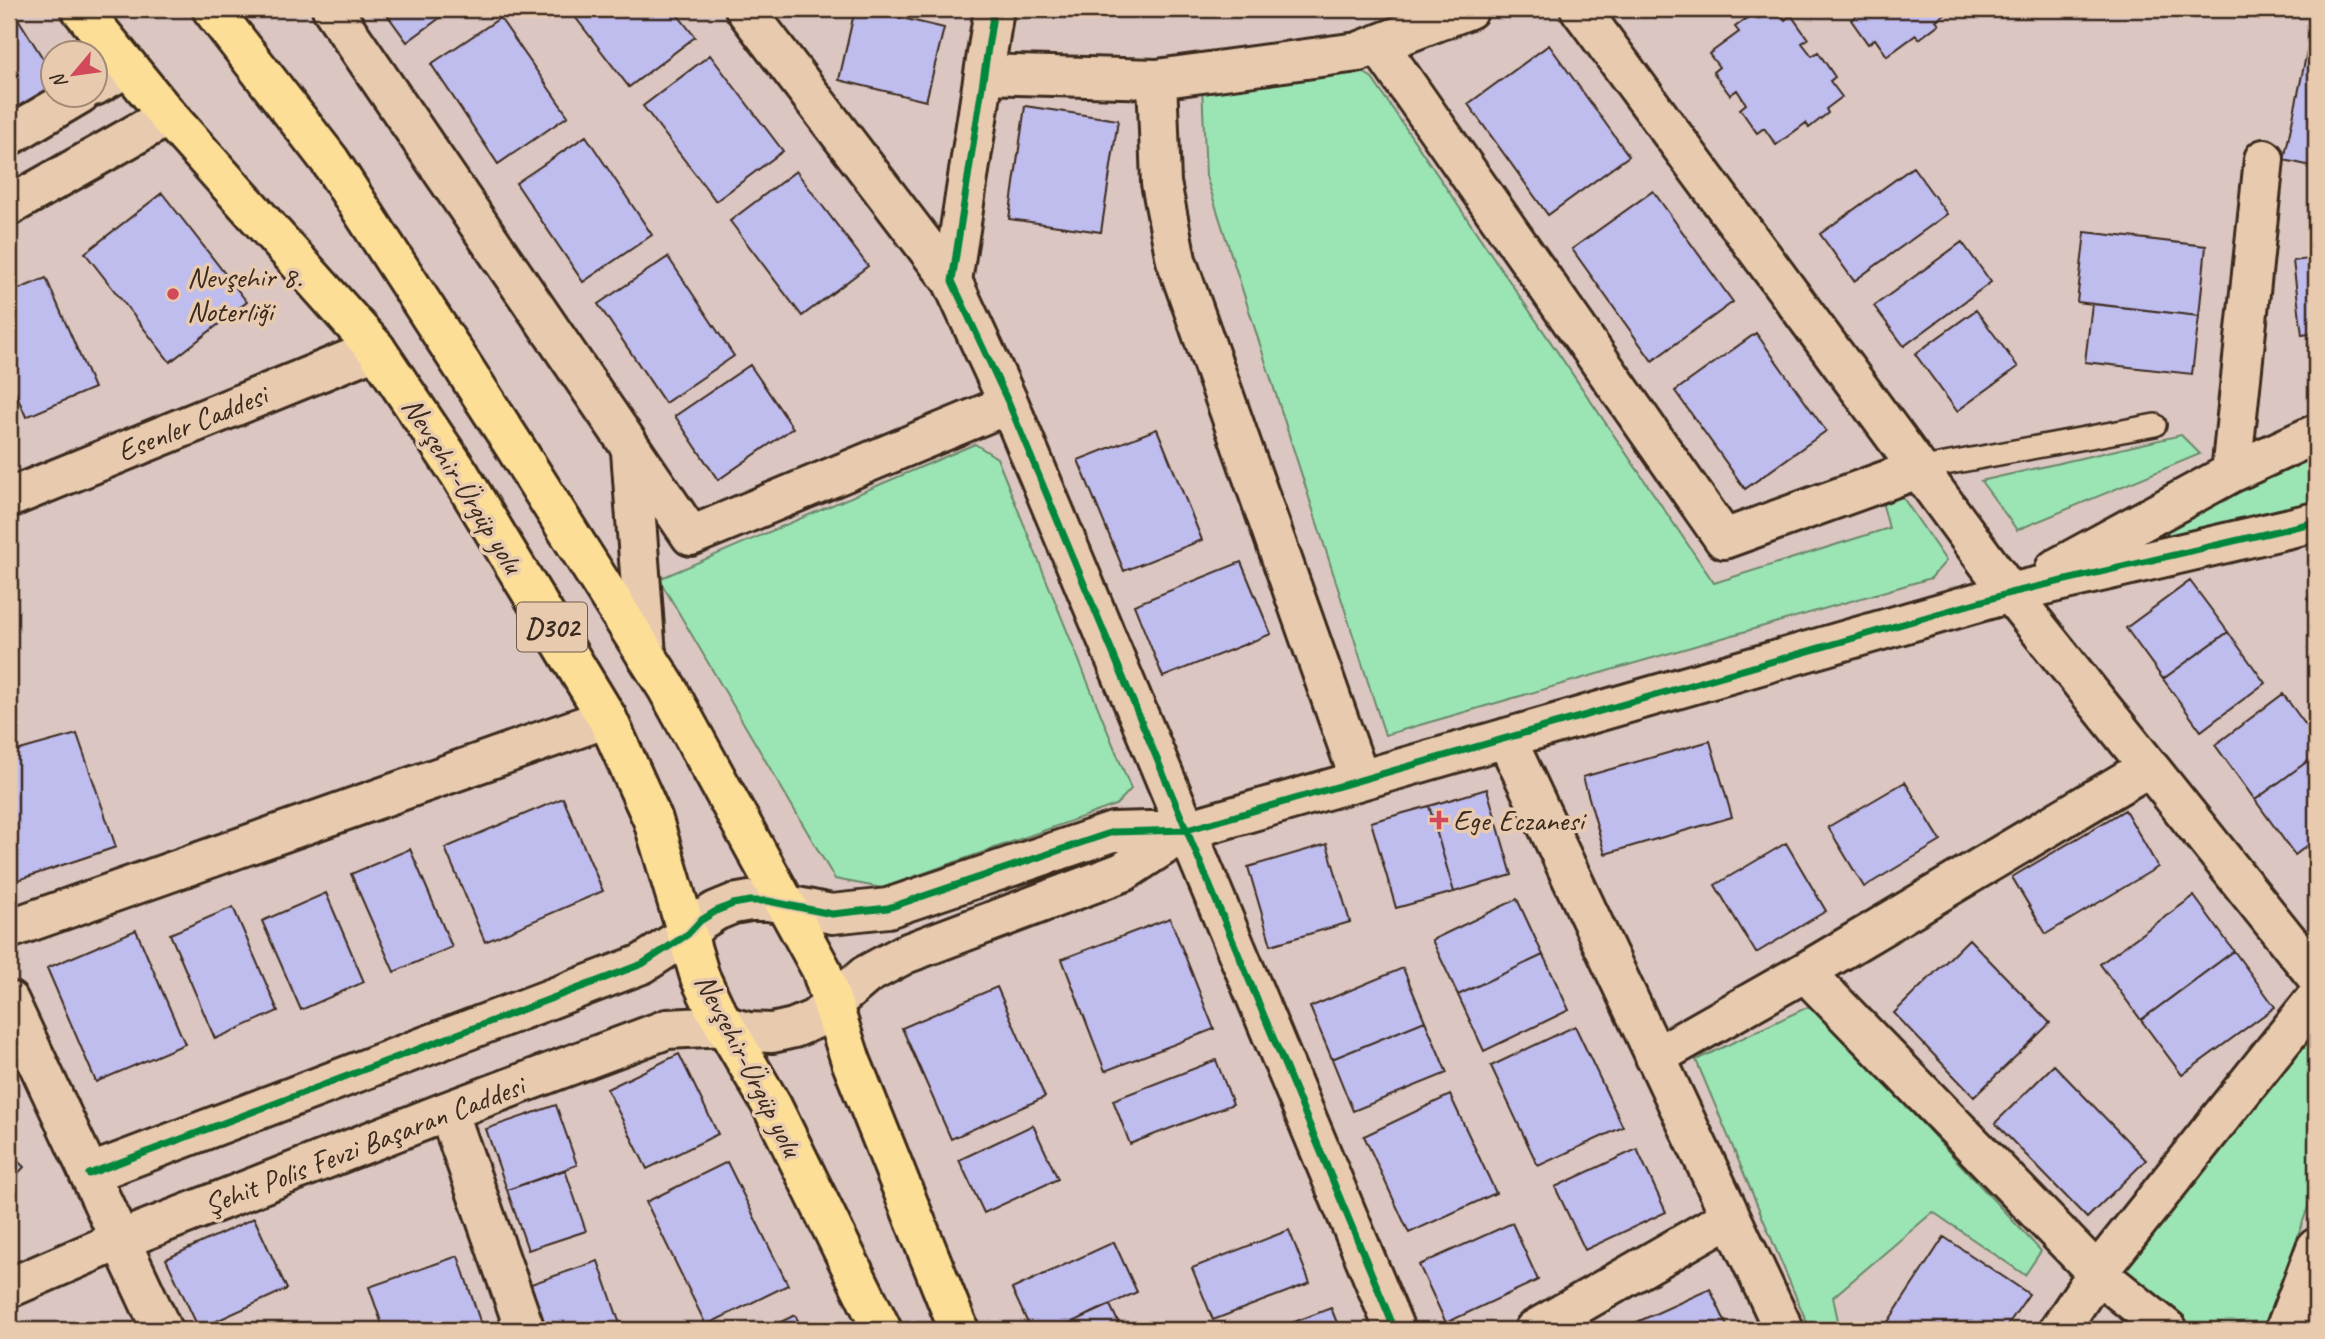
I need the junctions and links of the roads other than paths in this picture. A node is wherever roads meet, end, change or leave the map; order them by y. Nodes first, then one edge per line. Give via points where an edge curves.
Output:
1 (81, 9) edge
2 (212, 9) edge
3 (332, 9) edge
4 (745, 9) edge
5 (994, 9) edge
6 (1469, 9) edge
7 (1580, 9) edge
8 (1378, 44) junction
9 (128, 67) junction
10 (984, 74) junction
11 (108, 78) edge
12 (1157, 79) junction
13 (56, 108) edge
14 (168, 116) junction
15 (9, 136) edge
16 (2264, 159) dead end
17 (9, 206) edge
18 (952, 281) junction
19 (376, 349) junction
20 (1009, 404) junction
21 (2155, 425) dead end
22 (2316, 434) edge
23 (631, 448) junction
24 (1918, 469) junction
25 (2231, 473) junction
26 (9, 498) edge
27 (2316, 522) edge
28 (2010, 593) junction
29 (646, 655) junction
30 (607, 718) junction
31 (1506, 738) junction
32 (2149, 767) junction
33 (1360, 780) junction
34 (1187, 830) junction
35 (785, 906) junction
36 (9, 929) edge
37 (688, 934) junction
38 (1805, 972) junction
39 (2316, 976) edge
40 (2316, 998) edge
41 (9, 1001) edge
42 (834, 1004) junction
43 (726, 1026) junction
44 (1655, 1057) junction
45 (448, 1111) junction
46 (89, 1174) junction
47 (1730, 1217) junction
48 (120, 1240) junction
49 (2316, 1248) edge
50 (2097, 1273) junction
51 (860, 1284) junction
52 (9, 1288) edge
53 (162, 1330) edge
54 (525, 1330) edge
55 (870, 1330) edge
56 (883, 1330) edge
57 (959, 1330) edge
58 (1395, 1330) edge
59 (1534, 1330) edge
60 (1784, 1330) edge
61 (2059, 1330) edge
62 (2168, 1330) edge
63 (2285, 1330) edge

1 - 9 highway, Nevşehir-Ürgüp yolu / D302
2 - 29 highway, D302 via 330,161
3 - 23 street
4 - 18 street
5 - 10 street
6 - 8 street
7 - 24 street
8 - 12 street via 1358,52
8 - 24 street via 1724,539
9 - 11 street
9 - 14 highway, Nevşehir-Ürgüp yolu / D302
10 - 12 street
10 - 18 street
12 - 33 street via 1161,183 1176,260
13 - 15 street
14 - 17 street
14 - 19 highway, Nevşehir-Ürgüp yolu / D302
16 - 25 street
18 - 20 street
19 - 26 street, Esenler Caddesi
19 - 30 highway, Nevşehir-Ürgüp yolu / D302 via 459,473
20 - 23 street via 691,536
20 - 34 street
21 - 24 lane
22 - 25 street
23 - 29 street
24 - 28 street
25 - 28 street
27 - 28 street
28 - 31 street
28 - 32 street
29 - 35 highway, D302
30 - 36 street
30 - 37 highway, Nevşehir-Ürgüp yolu / D302 via 653,820
31 - 33 street
31 - 44 street
32 - 38 street
32 - 39 street
33 - 34 street
34 - 35 street via 1113,832 888,908 832,914
34 - 42 street via 1123,872 905,954 866,975
34 - 58 street
35 - 37 street via 759,901 733,904 716,911
35 - 42 highway, D302 via 821,969
37 - 43 highway, Nevşehir-Ürgüp yolu / D302 via 700,976
37 - 46 street via 642,964
38 - 44 street
38 - 50 street
40 - 50 street
41 - 46 street
42 - 43 street via 815,1019 772,1033
42 - 57 highway, D302 via 850,1061
43 - 45 street, Şehit Polis Fevzi Başaran Caddesi via 667,1029
43 - 51 highway, Nevşehir-Ürgüp yolu / D302 via 772,1106
44 - 47 street
45 - 48 street, Şehit Polis Fevzi Başaran Caddesi
45 - 54 street
46 - 48 street
47 - 59 street
47 - 60 street
48 - 52 street, Şehit Polis Fevzi Başaran Caddesi
48 - 53 street
49 - 63 street
50 - 61 street
50 - 62 street
51 - 55 highway
51 - 56 highway, Nevşehir-Ürgüp yolu / D302

